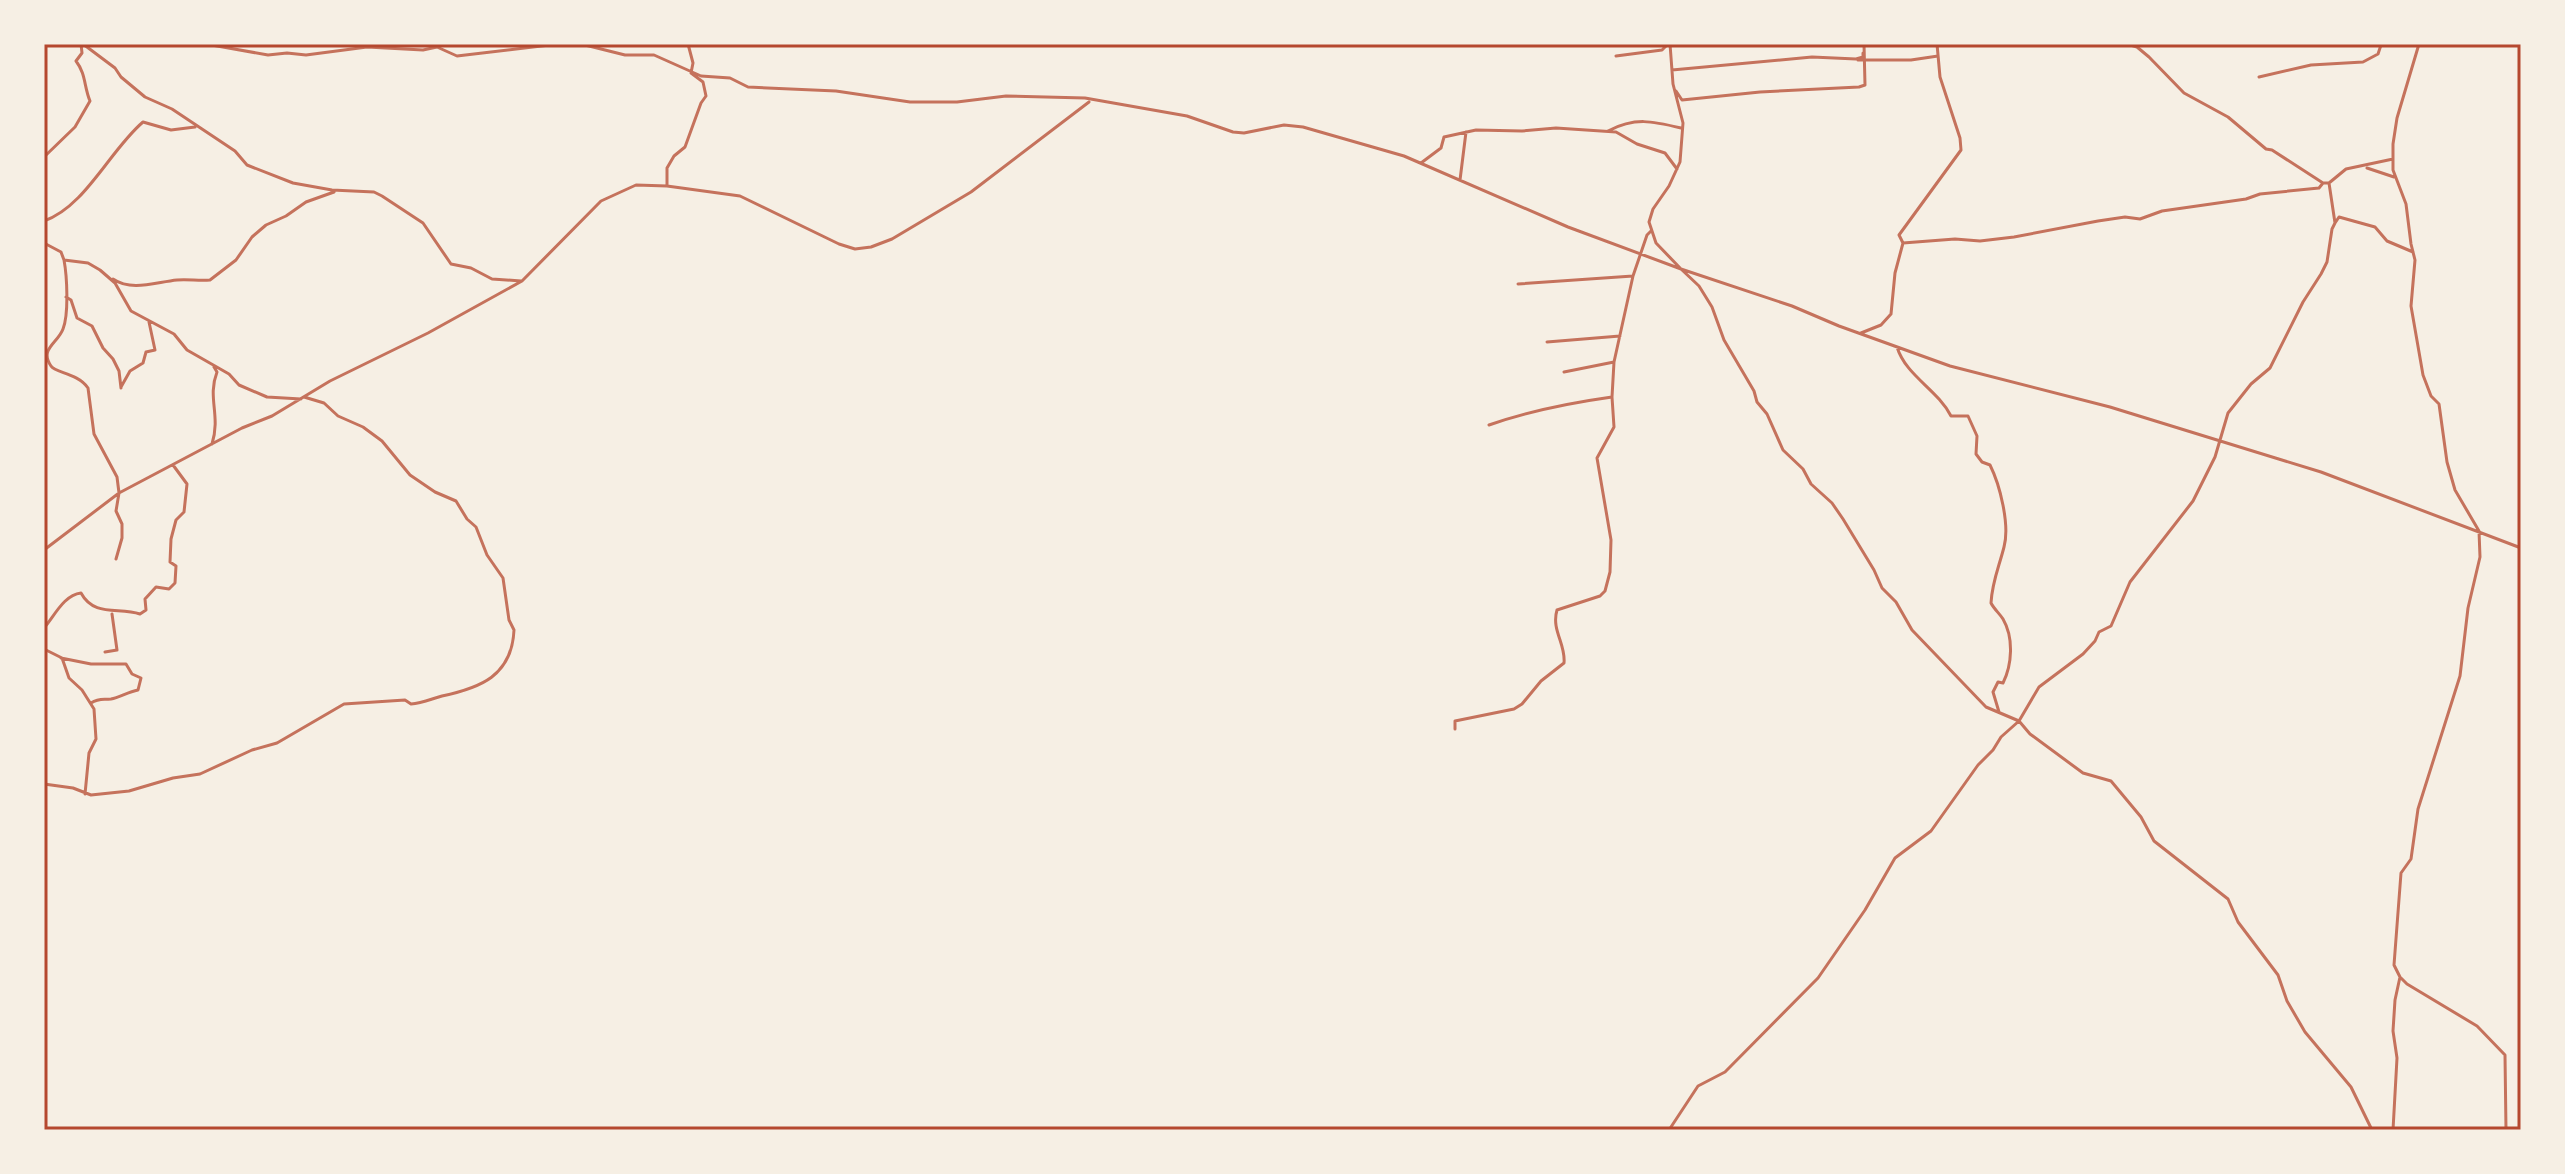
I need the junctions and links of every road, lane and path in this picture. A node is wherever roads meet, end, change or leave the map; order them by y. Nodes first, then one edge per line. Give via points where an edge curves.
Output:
1 (82, 44) edge
2 (206, 44) edge
3 (374, 44) edge
4 (558, 44) edge
5 (581, 44) edge
6 (688, 44) edge
7 (1669, 44) edge
8 (1864, 44) edge
9 (1937, 44) edge
10 (2127, 44) edge
11 (2389, 44) edge
12 (2419, 44) edge
13 (354, 46) edge
14 (383, 47) junction
15 (1616, 56) dead end
16 (1938, 56) junction
17 (1846, 60) dead end
18 (1865, 60) junction
19 (1672, 70) junction
20 (691, 73) junction
21 (2259, 77) dead end
22 (1674, 88) junction
23 (1090, 101) junction
24 (197, 127) junction
25 (1683, 128) junction
26 (1608, 131) junction
27 (1466, 132) junction
28 (44, 157) edge
29 (2393, 159) junction
30 (1421, 163) junction
31 (2363, 166) junction
32 (1677, 169) junction
33 (2395, 178) junction
34 (1460, 180) junction
35 (2323, 183) junction
36 (2329, 183) junction
37 (667, 186) junction
38 (339, 191) junction
39 (2334, 203) junction
40 (2339, 217) junction
41 (44, 221) edge
42 (2335, 223) junction
43 (1651, 231) junction
44 (44, 243) edge
45 (1903, 243) junction
46 (2413, 252) junction
47 (1641, 255) junction
48 (64, 260) junction
49 (1681, 269) junction
50 (100, 270) junction
51 (1633, 276) junction
52 (522, 281) junction
53 (1518, 284) dead end
54 (64, 296) junction
55 (149, 322) junction
56 (1859, 333) junction
57 (1620, 336) junction
58 (1547, 342) dead end
59 (1897, 347) junction
60 (1614, 362) junction
61 (212, 364) junction
62 (1564, 372) dead end
63 (1612, 397) junction
64 (302, 398) junction
65 (1489, 425) dead end
66 (2218, 441) junction
67 (211, 444) junction
68 (173, 465) junction
69 (119, 493) junction
70 (2479, 531) junction
71 (2521, 548) edge
72 (44, 550) edge
73 (116, 559) dead end
74 (111, 614) junction
75 (44, 628) edge
76 (44, 649) edge
77 (105, 652) dead end
78 (60, 658) junction
79 (91, 703) junction
80 (1999, 713) junction
81 (2019, 721) junction
82 (1455, 729) dead end
83 (44, 784) edge
84 (85, 794) junction
85 (2400, 977) junction
86 (1669, 1130) edge
87 (2372, 1130) edge
88 (2393, 1130) edge
89 (2506, 1130) edge

1 - 24 street via 145,97
1 - 28 street via 76,61 85,72 90,101 75,127
2 - 13 street via 268,55
3 - 14 street
4 - 14 street via 457,56 437,47
5 - 20 street via 625,55 654,55
6 - 20 street
7 - 15 street via 1662,50
7 - 19 street
8 - 18 street
8 - 19 street via 1863,57 1856,59 1812,57
9 - 16 street
10 - 35 street via 2142,50 2184,93
11 - 21 street via 2363,62 2311,65
12 - 29 street via 2397,118
13 - 14 street
16 - 18 street
16 - 45 street via 1962,146 1902,229
17 - 18 street
18 - 22 street via 1865,85 1851,89 1682,100
19 - 22 street
20 - 23 street via 730,78 748,87 836,91 890,101 1006,96
20 - 37 street via 703,82 706,96 685,147 667,168
22 - 25 street
23 - 30 street via 1187,116 1233,132 1303,127
23 - 37 street via 971,192 871,247 839,244 740,196
24 - 38 street via 250,167 293,183
24 - 41 street via 171,130 143,122 60,214
25 - 26 street via 1625,122
25 - 32 street
26 - 27 street
26 - 32 street via 1665,153
27 - 30 street via 1444,137 1441,148
27 - 34 street
29 - 31 street
29 - 33 street
30 - 34 street
31 - 33 street
31 - 36 street via 2346,169
32 - 43 street via 1653,209
33 - 46 street via 2406,204
34 - 47 street
35 - 36 street
35 - 45 street via 2319,188 2014,237
36 - 39 street
37 - 52 street via 636,185 601,201
38 - 50 street via 266,225 210,280 121,285
38 - 52 street via 374,192 417,218 451,264 492,279
39 - 40 street
39 - 42 street
40 - 42 street
40 - 46 street via 2375,227 2387,241
42 - 66 street via 2321,274 2270,368 2228,413
43 - 47 street
43 - 49 street
44 - 48 street via 61,252
45 - 56 street via 1891,314 1881,325
46 - 70 street via 2411,306 2423,375 2439,404 2455,490
47 - 49 street
47 - 51 street
48 - 50 street
48 - 54 street
49 - 56 street
49 - 80 street via 1712,307 1783,450 1832,503 1912,630 1967,689
50 - 55 street via 115,283 131,311
51 - 53 street
51 - 57 street
52 - 64 street
54 - 55 street via 113,359 121,388 146,352 155,350
54 - 69 street via 68,312 62,332 46,354 50,366 88,388 94,434 117,477
55 - 61 street
56 - 59 street
57 - 58 street
57 - 60 street
59 - 66 street
59 - 80 street via 1904,365 1951,416 1968,416 1977,436 1976,454 1990,465 1998,485 2006,533 1991,603 2003,619 2011,655 2010,669 1993,692
60 - 62 street
60 - 63 street
61 - 64 street via 239,385 267,397
61 - 67 street via 217,372 211,391 217,425
63 - 65 street via 1552,405
63 - 82 street via 1614,427 1597,458 1611,540 1605,591 1594,600 1557,610 1564,663 1522,704 1455,721
64 - 67 street
64 - 84 street via 324,403 363,427 410,475 456,501 505,582 515,632 506,659 491,679 458,693 411,704 344,704 277,743 200,774 120,793
66 - 70 street via 2321,472
66 - 81 street via 2193,501 2130,582 2111,626 2039,687
67 - 68 street
68 - 69 street
68 - 74 street via 187,484 184,512 171,539 175,583 169,589 156,587 140,614
69 - 72 street
69 - 73 street via 116,511 122,538
70 - 71 street
70 - 85 street via 2479,564 2460,676 2418,809 2411,859 2399,882 2394,965
74 - 75 street via 75,593
74 - 77 street via 117,650
76 - 78 street
78 - 79 street
78 - 79 street via 126,664 141,678 138,690
79 - 84 street via 96,734
80 - 81 street
81 - 86 street via 1978,765 1931,831 1895,858 1818,978 1725,1072 1698,1086
81 - 87 street via 2075,769 2111,781 2154,841 2228,899 2278,975 2305,1032 2351,1087
83 - 84 street
85 - 88 street via 2393,1031
85 - 89 street via 2477,1026 2505,1055

